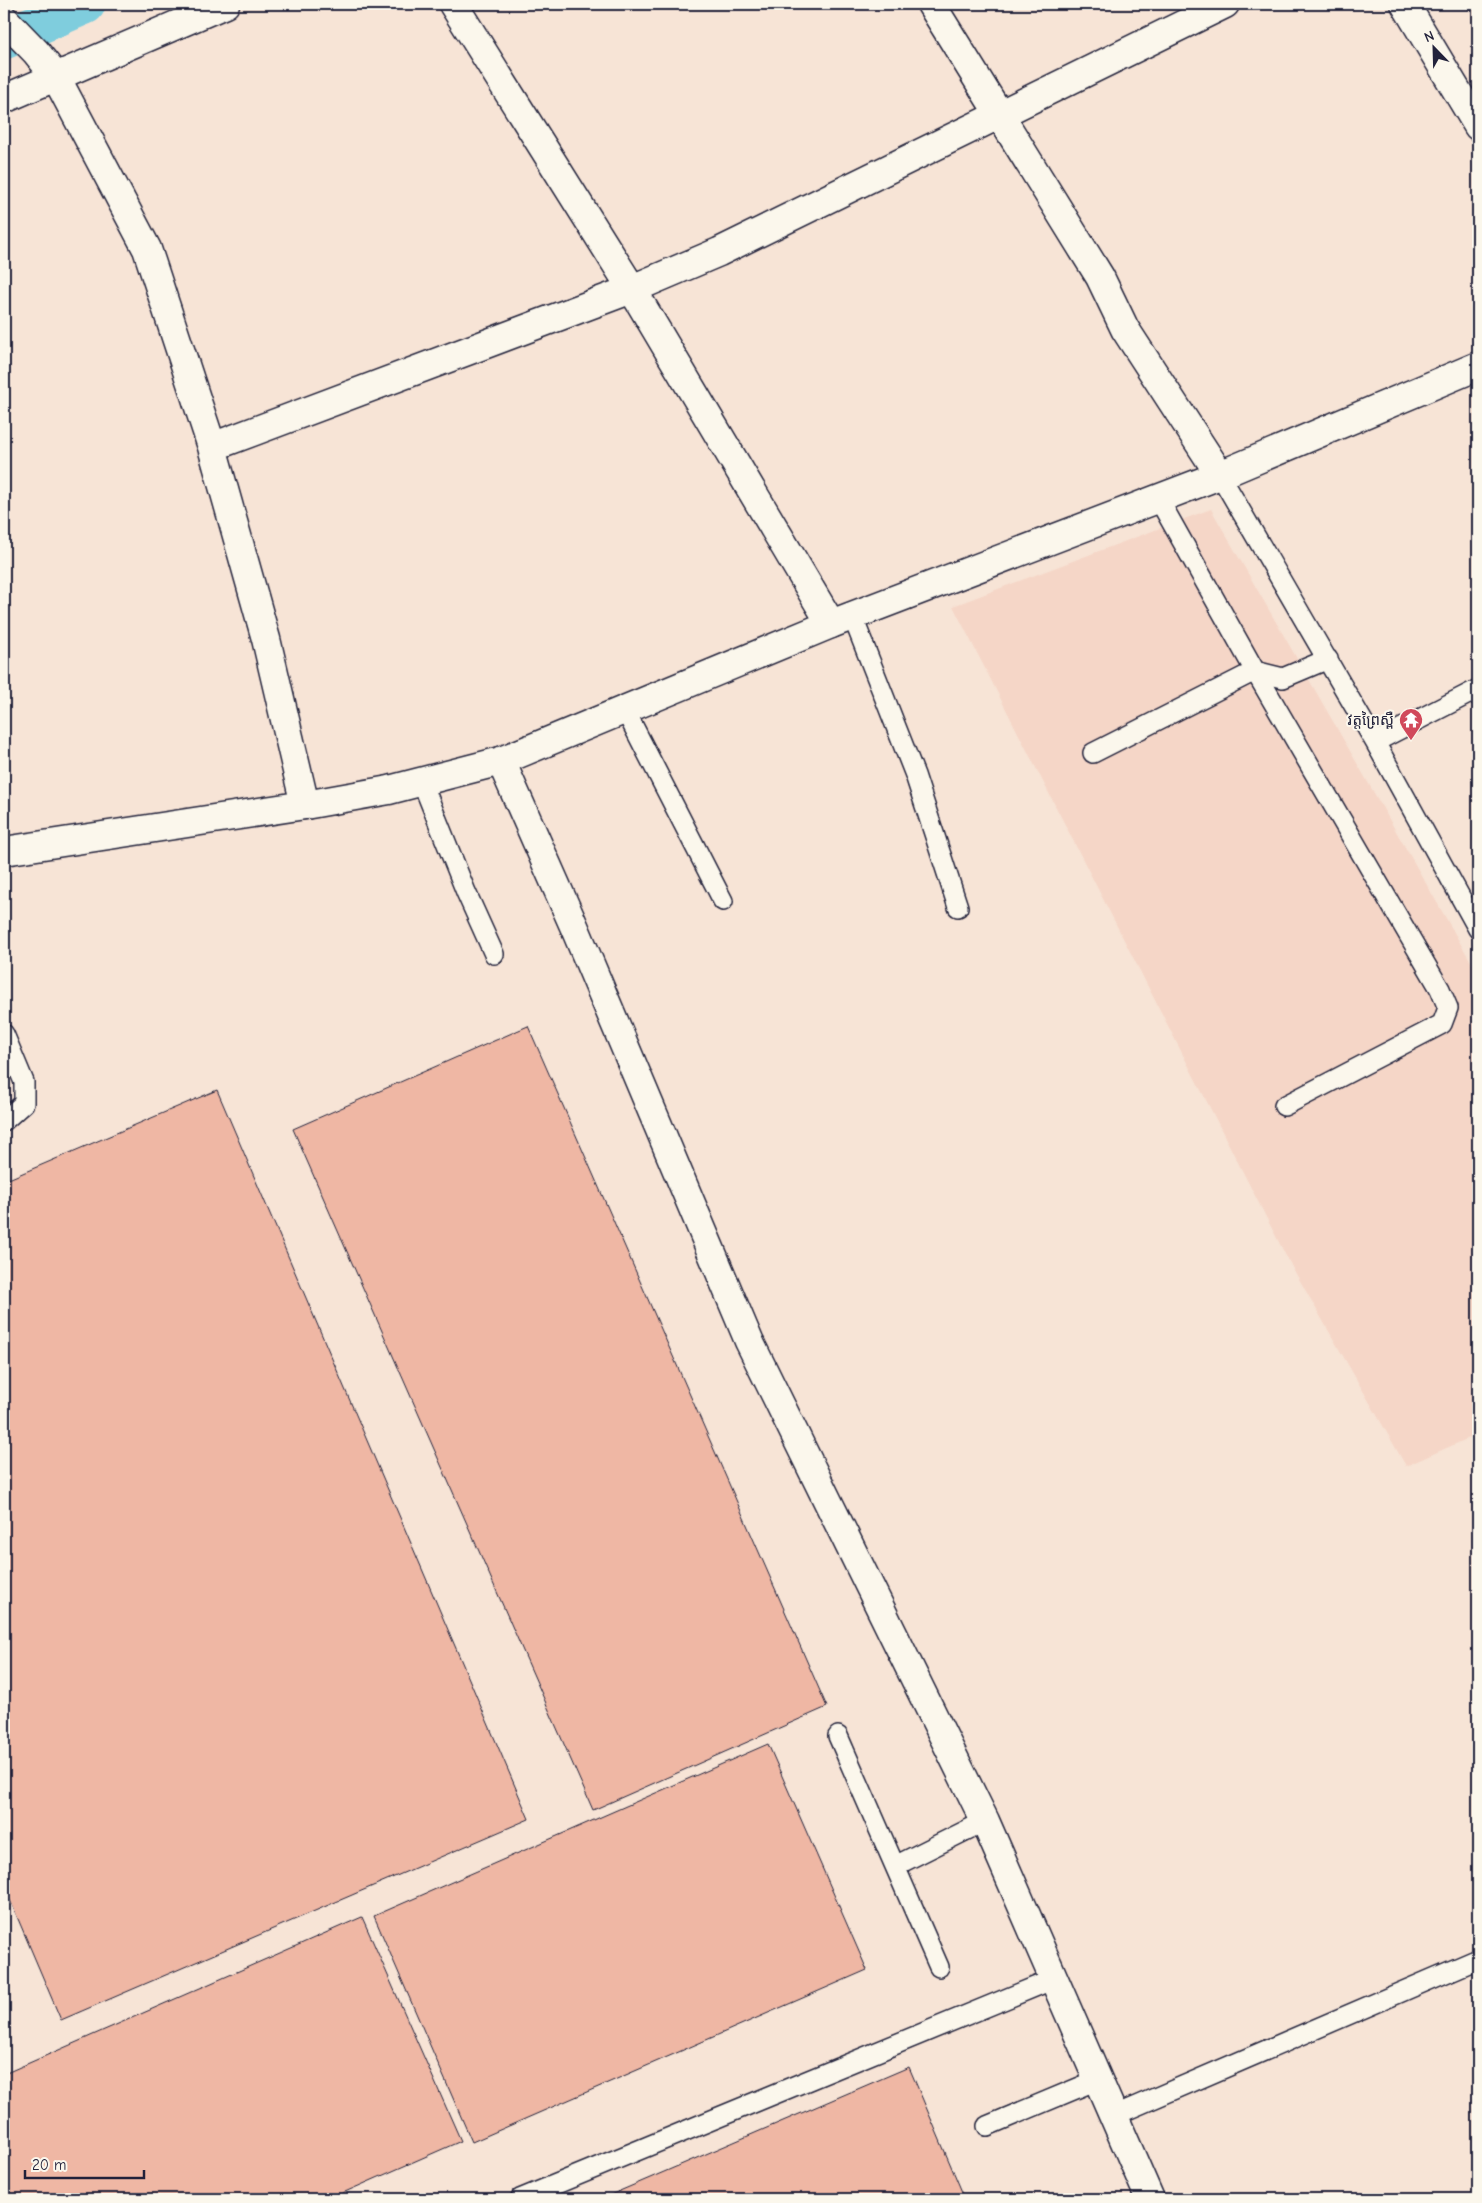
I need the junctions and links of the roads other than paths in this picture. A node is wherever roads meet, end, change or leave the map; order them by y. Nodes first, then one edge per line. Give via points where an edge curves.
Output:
1 (226, 4) edge
2 (453, 4) edge
3 (931, 4) edge
4 (1226, 4) edge
5 (1405, 4) edge
6 (5, 20) edge
7 (56, 77) junction
8 (4, 99) edge
9 (999, 116) junction
10 (1478, 126) edge
11 (632, 288) junction
12 (1478, 366) edge
13 (212, 447) junction
14 (1220, 475) junction
15 (1158, 498) junction
16 (842, 619) junction
17 (1328, 659) junction
18 (1255, 671) junction
19 (1478, 689) edge
20 (625, 710) junction
21 (1375, 742) junction
22 (1093, 753) dead end
23 (501, 761) junction
24 (422, 782) junction
25 (305, 805) junction
26 (4, 851) edge
27 (722, 901) dead end
28 (958, 907) dead end
29 (1478, 929) edge
30 (494, 954) dead end
31 (4, 1034) edge
32 (1284, 1106) dead end
33 (4, 1122) edge
34 (838, 1736) dead end
35 (985, 1821) junction
36 (895, 1866) junction
37 (1478, 1959) edge
38 (939, 1967) dead end
39 (1054, 1978) junction
40 (1096, 2080) junction
41 (1113, 2116) junction
42 (987, 2126) dead end
43 (520, 2199) edge
44 (1150, 2199) edge

1 - 7 street
2 - 11 street
3 - 9 street
4 - 9 street
5 - 10 street
6 - 7 street
7 - 8 street
7 - 13 street via 147,249
9 - 11 street via 719,252
9 - 14 street via 1100,277 1125,329
11 - 13 street
11 - 16 street
12 - 14 street
13 - 25 street via 266,639
14 - 15 street
14 - 17 lane
15 - 16 street
15 - 18 lane
16 - 20 street
16 - 28 lane via 915,776
17 - 18 lane via 1283,678
17 - 21 lane
18 - 22 lane
18 - 32 lane via 1440,989 1448,1008 1442,1024
19 - 21 lane
20 - 23 street
20 - 27 lane
21 - 29 lane
23 - 24 street
23 - 35 street via 749,1341
24 - 25 street
24 - 30 lane
25 - 26 street
31 - 33 lane via 24,1082 24,1102
34 - 36 lane
35 - 36 lane
35 - 39 street
36 - 38 lane
37 - 41 lane
39 - 40 street
39 - 43 lane
40 - 41 street
40 - 42 lane
41 - 44 street

